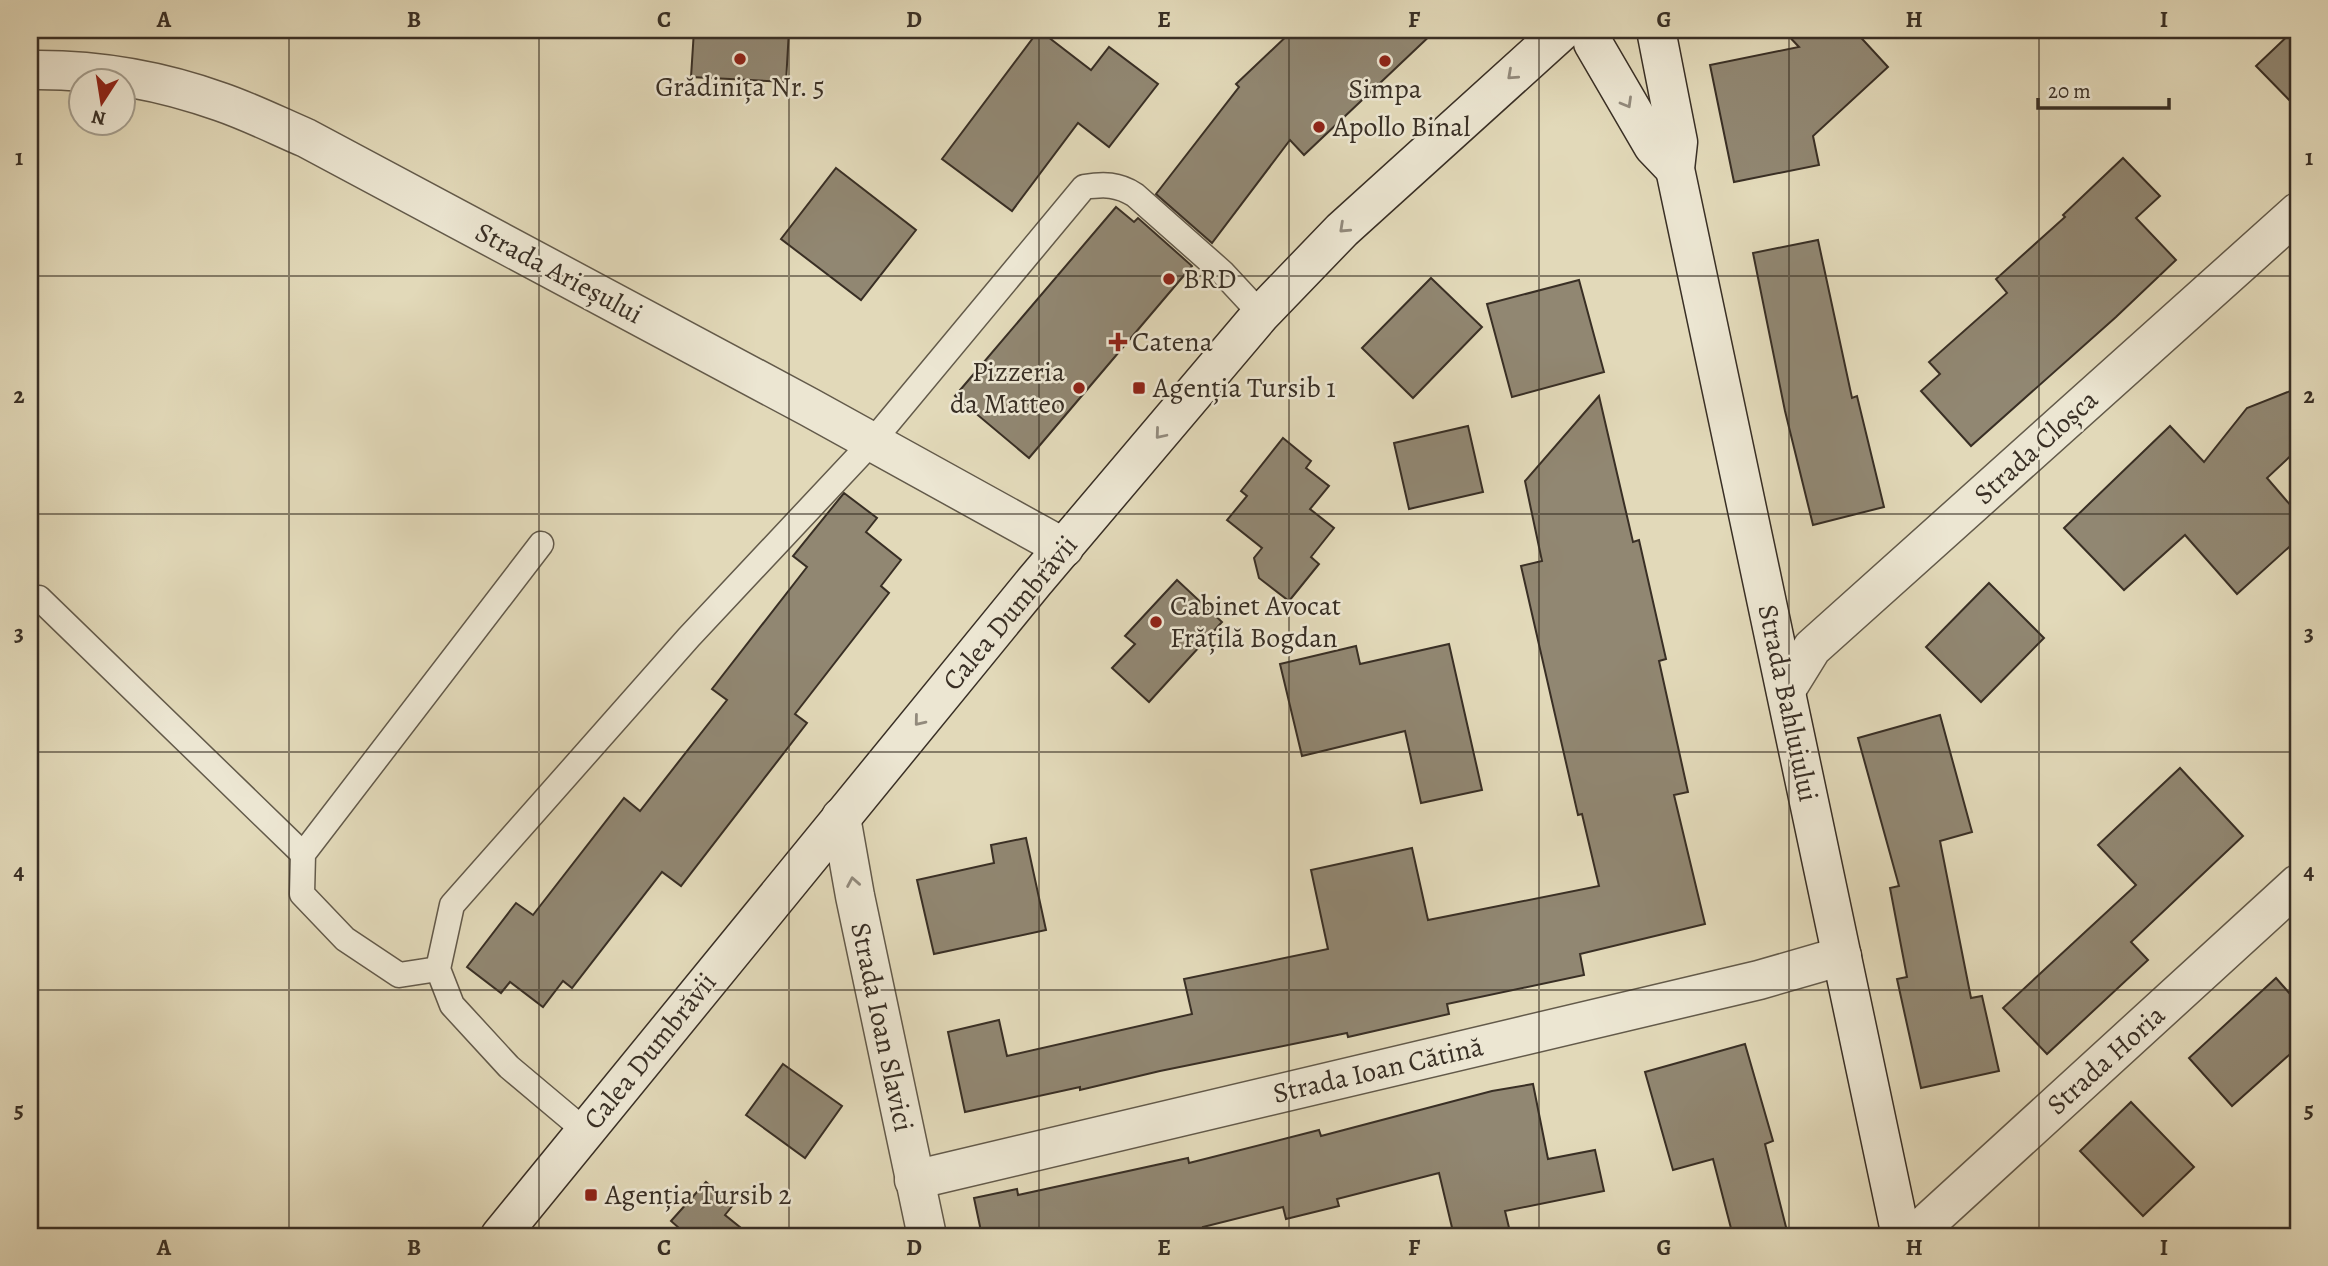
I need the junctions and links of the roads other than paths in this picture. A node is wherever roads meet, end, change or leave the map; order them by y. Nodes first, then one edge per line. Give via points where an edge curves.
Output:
1 (1634, 30) edge
2 (1656, 30) edge
3 (1574, 34) edge
4 (30, 70) edge
5 (1675, 169) junction
6 (2298, 212) edge
7 (1261, 314) junction
8 (872, 442) junction
9 (541, 544) dead end
10 (1064, 548) junction
11 (39, 598) dead end
12 (1786, 690) junction
13 (841, 817) junction
14 (303, 854) junction
15 (2298, 884) edge
16 (1842, 956) junction
17 (438, 970) junction
18 (584, 1130) junction
19 (914, 1180) junction
20 (500, 1236) edge
21 (927, 1236) edge
22 (1901, 1236) edge
23 (1913, 1236) edge

1 - 3 street via 1610,43
2 - 5 street, Strada Bahluiului via 1678,142
3 -> 5 street via 1653,146
3 -> 7 street, Calea Dumbrăvii via 1342,230
4 - 8 street, Strada Arieșului via 141,79 221,102 306,138
5 - 12 street, Strada Bahluiului
6 - 12 street, Strada Cloșca via 1812,648
7 - 8 lane via 1222,272 1135,195 1107,184 1084,187
7 -> 10 street, Calea Dumbrăvii
8 - 10 street, Strada Arieșului
8 - 17 lane via 689,637 452,905
9 - 14 lane
10 -> 13 street, Calea Dumbrăvii
11 - 14 lane
12 - 16 street, Strada Bahluiului
13 - 18 street, Calea Dumbrăvii
19 -> 13 street, Strada Ioan Slavici
14 - 17 lane via 302,894 345,939 399,975
15 - 23 street, Strada Horia
16 - 19 street, Strada Ioan Cătină via 1746,983
16 - 22 street, Strada Bahluiului
17 - 18 lane via 452,1005 509,1067
18 - 20 street, Calea Dumbrăvii
19 - 21 street, Strada Ioan Slavici

